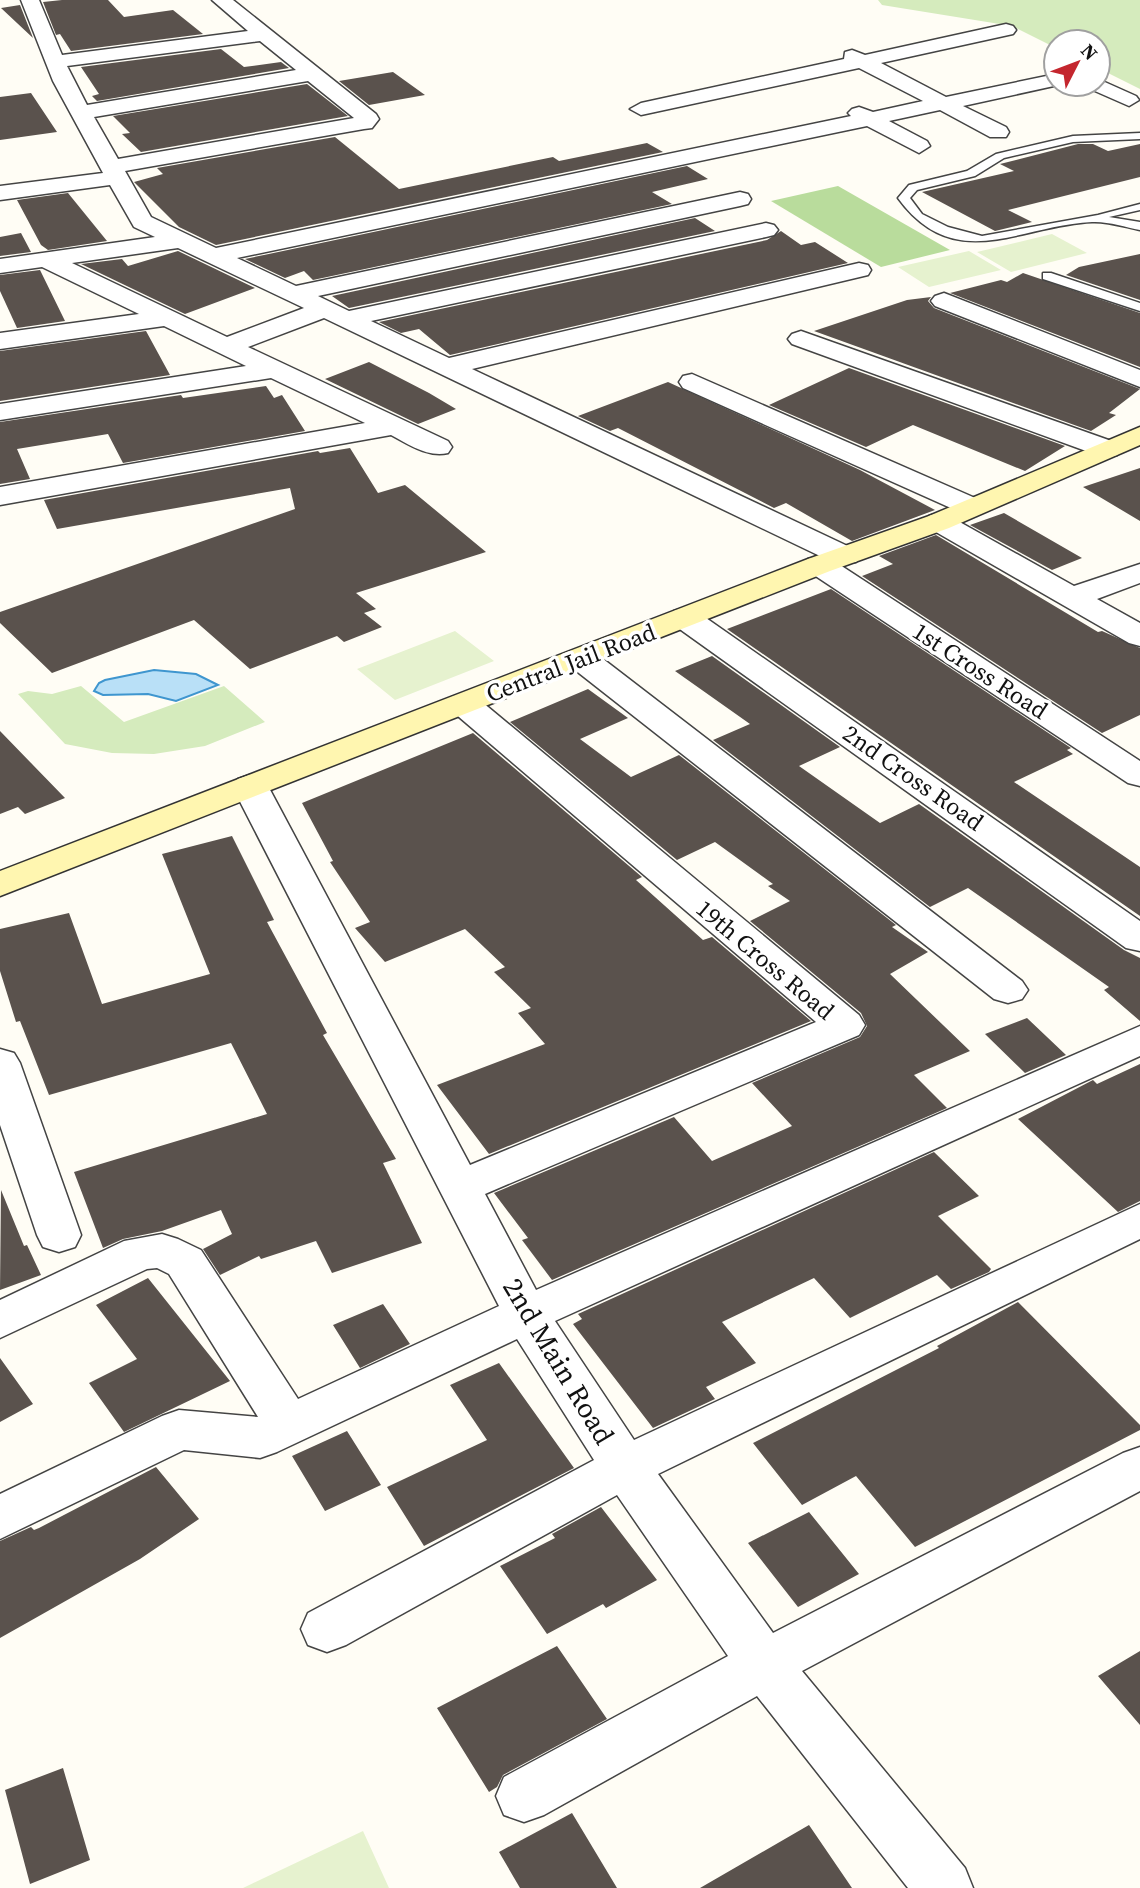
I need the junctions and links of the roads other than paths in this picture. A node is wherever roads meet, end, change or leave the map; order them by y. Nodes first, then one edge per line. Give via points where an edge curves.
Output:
1 (30, 0) edge
2 (221, 0) edge
3 (1006, 30) dead end
4 (263, 35) junction
5 (841, 43) dead end
6 (863, 61) junction
7 (54, 62) junction
8 (311, 74) junction
9 (1042, 83) edge
10 (1112, 92) edge
11 (1129, 100) dead end
12 (943, 104) junction
13 (848, 106) dead end
14 (641, 109) dead end
15 (80, 113) junction
16 (869, 118) junction
17 (998, 132) dead end
18 (1140, 136) edge
19 (919, 146) dead end
20 (112, 172) junction
21 (0, 193) edge
22 (740, 199) dead end
23 (1140, 207) edge
24 (1093, 218) junction
25 (1140, 226) edge
26 (766, 230) dead end
27 (178, 241) junction
28 (211, 256) junction
29 (46, 260) junction
30 (0, 266) edge
31 (859, 270) dead end
32 (1047, 276) dead end
33 (292, 294) junction
34 (944, 301) dead end
35 (1140, 307) edge
36 (336, 314) junction
37 (167, 318) junction
38 (801, 339) dead end
39 (0, 341) edge
40 (226, 346) junction
41 (446, 367) junction
42 (275, 369) junction
43 (1140, 379) edge
44 (692, 382) dead end
45 (0, 412) edge
46 (394, 426) junction
47 (1140, 435) edge
48 (438, 447) dead end
49 (1107, 449) junction
50 (0, 496) edge
51 (972, 508) junction
52 (939, 522) junction
53 (832, 560) junction
54 (1140, 573) edge
55 (1074, 596) junction
56 (685, 618) junction
57 (1140, 636) edge
58 (582, 659) junction
59 (464, 704) junction
60 (1140, 776) edge
61 (250, 786) junction
62 (0, 884) edge
63 (1140, 939) edge
64 (1008, 990) dead end
65 (1140, 1040) edge
66 (0, 1063) edge
67 (460, 1187) junction
68 (1140, 1220) edge
69 (59, 1235) dead end
70 (526, 1314) junction
71 (0, 1320) edge
72 (289, 1426) junction
73 (1140, 1467) edge
74 (625, 1468) junction
75 (0, 1518) edge
76 (327, 1629) dead end
77 (764, 1664) junction
78 (524, 1796) dead end
79 (944, 1888) edge

1 - 7 street, 1st Cross Road
2 - 4 street
3 - 6 street
4 - 7 street
4 - 8 street
5 - 6 street
6 - 12 street
6 - 14 street
7 - 15 street, 1st Cross Road
8 - 15 street
8 - 20 street via 368,119
9 - 12 street
10 - 11 street
12 - 16 street
12 - 17 street
13 - 16 street
15 - 20 street, 1st Cross Road
16 - 19 street
16 - 28 street
18 - 24 lane via 1073,139 1000,156 971,174 913,187 904,198 913,211 935,225 982,240
20 - 21 street
20 - 27 street, 1st Cross Road via 142,222
22 - 33 street
23 - 24 lane
24 - 25 lane
26 - 36 street
27 - 28 street, 1st Cross Road
27 - 29 street
28 - 33 street, 1st Cross Road
29 - 30 street
29 - 37 street
31 - 41 street
32 - 35 lane
33 - 36 street, 1st Cross Road
34 - 43 street
36 - 40 street
36 - 41 street, 1st Cross Road
37 - 39 street
37 - 40 street
38 - 49 street
40 - 42 street
41 - 53 street, 1st Cross Road
42 - 45 street
42 - 46 street
44 - 51 street
46 - 48 street
46 - 50 street
47 - 49 main road, Central Jail Road
49 - 51 main road, Central Jail Road
51 - 52 main road, Central Jail Road
52 - 53 main road, Central Jail Road
52 - 55 street
53 - 56 main road, Central Jail Road
53 - 60 street, 1st Cross Road
54 - 55 street
55 - 57 street
56 - 58 main road, Central Jail Road
56 - 63 street, 2nd Cross Road
58 - 59 main road, Central Jail Road
58 - 64 street
59 - 61 main road, Central Jail Road
59 - 67 street, 19th Cross Road via 845,1026
61 - 62 main road, Central Jail Road
61 - 67 street, 2nd Main Road
65 - 70 street
66 - 69 street
67 - 70 street, 2nd Main Road
68 - 74 street
70 - 72 street
70 - 74 street, 2nd Main Road
71 - 72 street via 140,1252 162,1251 185,1262
72 - 75 street via 260,1438 179,1430
73 - 77 street
74 - 76 street
74 - 77 street, 2nd Main Road
77 - 78 street
77 - 79 street, 2nd Main Road

